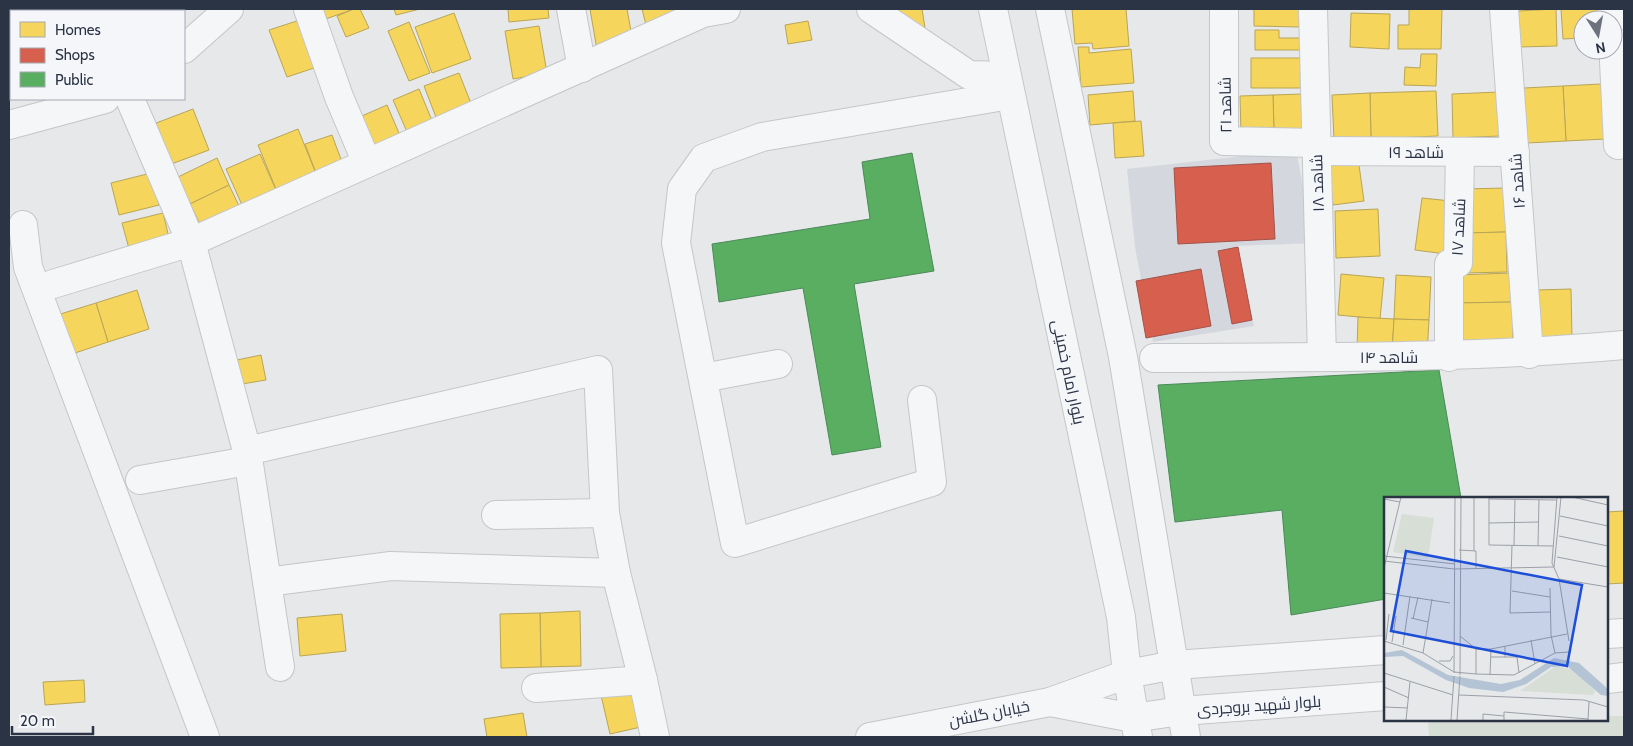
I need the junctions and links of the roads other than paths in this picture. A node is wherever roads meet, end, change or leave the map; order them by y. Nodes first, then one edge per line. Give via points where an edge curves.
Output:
1 (228, 9) edge
2 (308, 9) edge
3 (571, 9) edge
4 (871, 9) edge
5 (993, 9) edge
6 (1050, 9) edge
7 (1224, 9) edge
8 (1313, 9) edge
9 (1504, 9) edge
10 (710, 10) edge
11 (185, 48) edge
12 (1614, 60) edge
13 (582, 68) junction
14 (1008, 86) junction
15 (101, 100) edge
16 (130, 100) edge
17 (9, 125) edge
18 (1618, 145) dead end
19 (1316, 147) junction
20 (1460, 152) junction
21 (1515, 152) junction
22 (367, 163) junction
23 (23, 225) dead end
24 (191, 242) junction
25 (52, 284) dead end
26 (1624, 345) edge
27 (1529, 354) junction
28 (1322, 357) junction
29 (1449, 357) junction
30 (1154, 358) dead end
31 (778, 364) dead end
32 (702, 378) junction
33 (922, 400) dead end
34 (248, 456) junction
35 (140, 480) dead end
36 (605, 513) junction
37 (496, 515) dead end
38 (616, 574) junction
39 (267, 582) junction
40 (1624, 633) edge
41 (1608, 634) edge
42 (1384, 650) edge
43 (280, 666) dead end
44 (1175, 666) junction
45 (1127, 674) junction
46 (1624, 677) edge
47 (1608, 679) edge
48 (644, 680) junction
49 (536, 688) dead end
50 (1384, 696) edge
51 (1050, 702) junction
52 (1183, 724) edge
53 (984, 725) edge
54 (1135, 728) edge
55 (205, 737) edge
56 (655, 737) edge
57 (870, 737) edge

1 - 11 street
2 - 22 street via 339,97
3 - 13 street
4 - 14 street via 969,75
5 - 14 street, بلوار امام خمینی
6 - 44 street via 1123,357
7 - 19 street, شاهد ۲۱ via 1224,141
8 - 19 street, شاهد ۱۸
9 - 21 street, شاهد ۱۶
10 - 13 street
12 - 18 street
13 - 22 street
14 - 32 street via 762,137 704,158 682,189 676,243
14 - 45 street, بلوار امام خمینی via 1121,617
15 - 17 street
16 - 24 street
19 - 20 street, شاهد ۱۹
19 - 28 street, شاهد ۱۸
20 - 21 street, شاهد ۱۹
20 - 29 street, شاهد ۱۷ via 1458,263 1449,264
21 - 27 street, شاهد ۱۶
22 - 24 street
23 - 55 street via 28,267
24 - 25 street
24 - 34 street
26 - 27 street, شاهد ۱۴
27 - 29 street, شاهد ۱۴
28 - 29 street, شاهد ۱۴
28 - 30 street, شاهد ۱۴
31 - 32 street
32 - 33 street via 735,543 932,482
34 - 35 street
34 - 36 street via 598,370
34 - 39 street
36 - 37 street
36 - 38 street
38 - 39 street via 391,566
38 - 48 street
39 - 43 street
40 - 41 street
42 - 44 street
44 - 45 street, خیابان گلشن
44 - 52 street
45 - 51 street, خیابان گلشن
45 - 54 street, بلوار امام خمینی
46 - 47 street
48 - 49 street
48 - 56 street
50 - 52 street, بلوار شهید بروجردی
51 - 53 street, خیابان گلشن
51 - 54 street, خیابان گلشن
52 - 54 street, بلوار شهید بروجردی
53 - 57 street, خیابان گلشن

